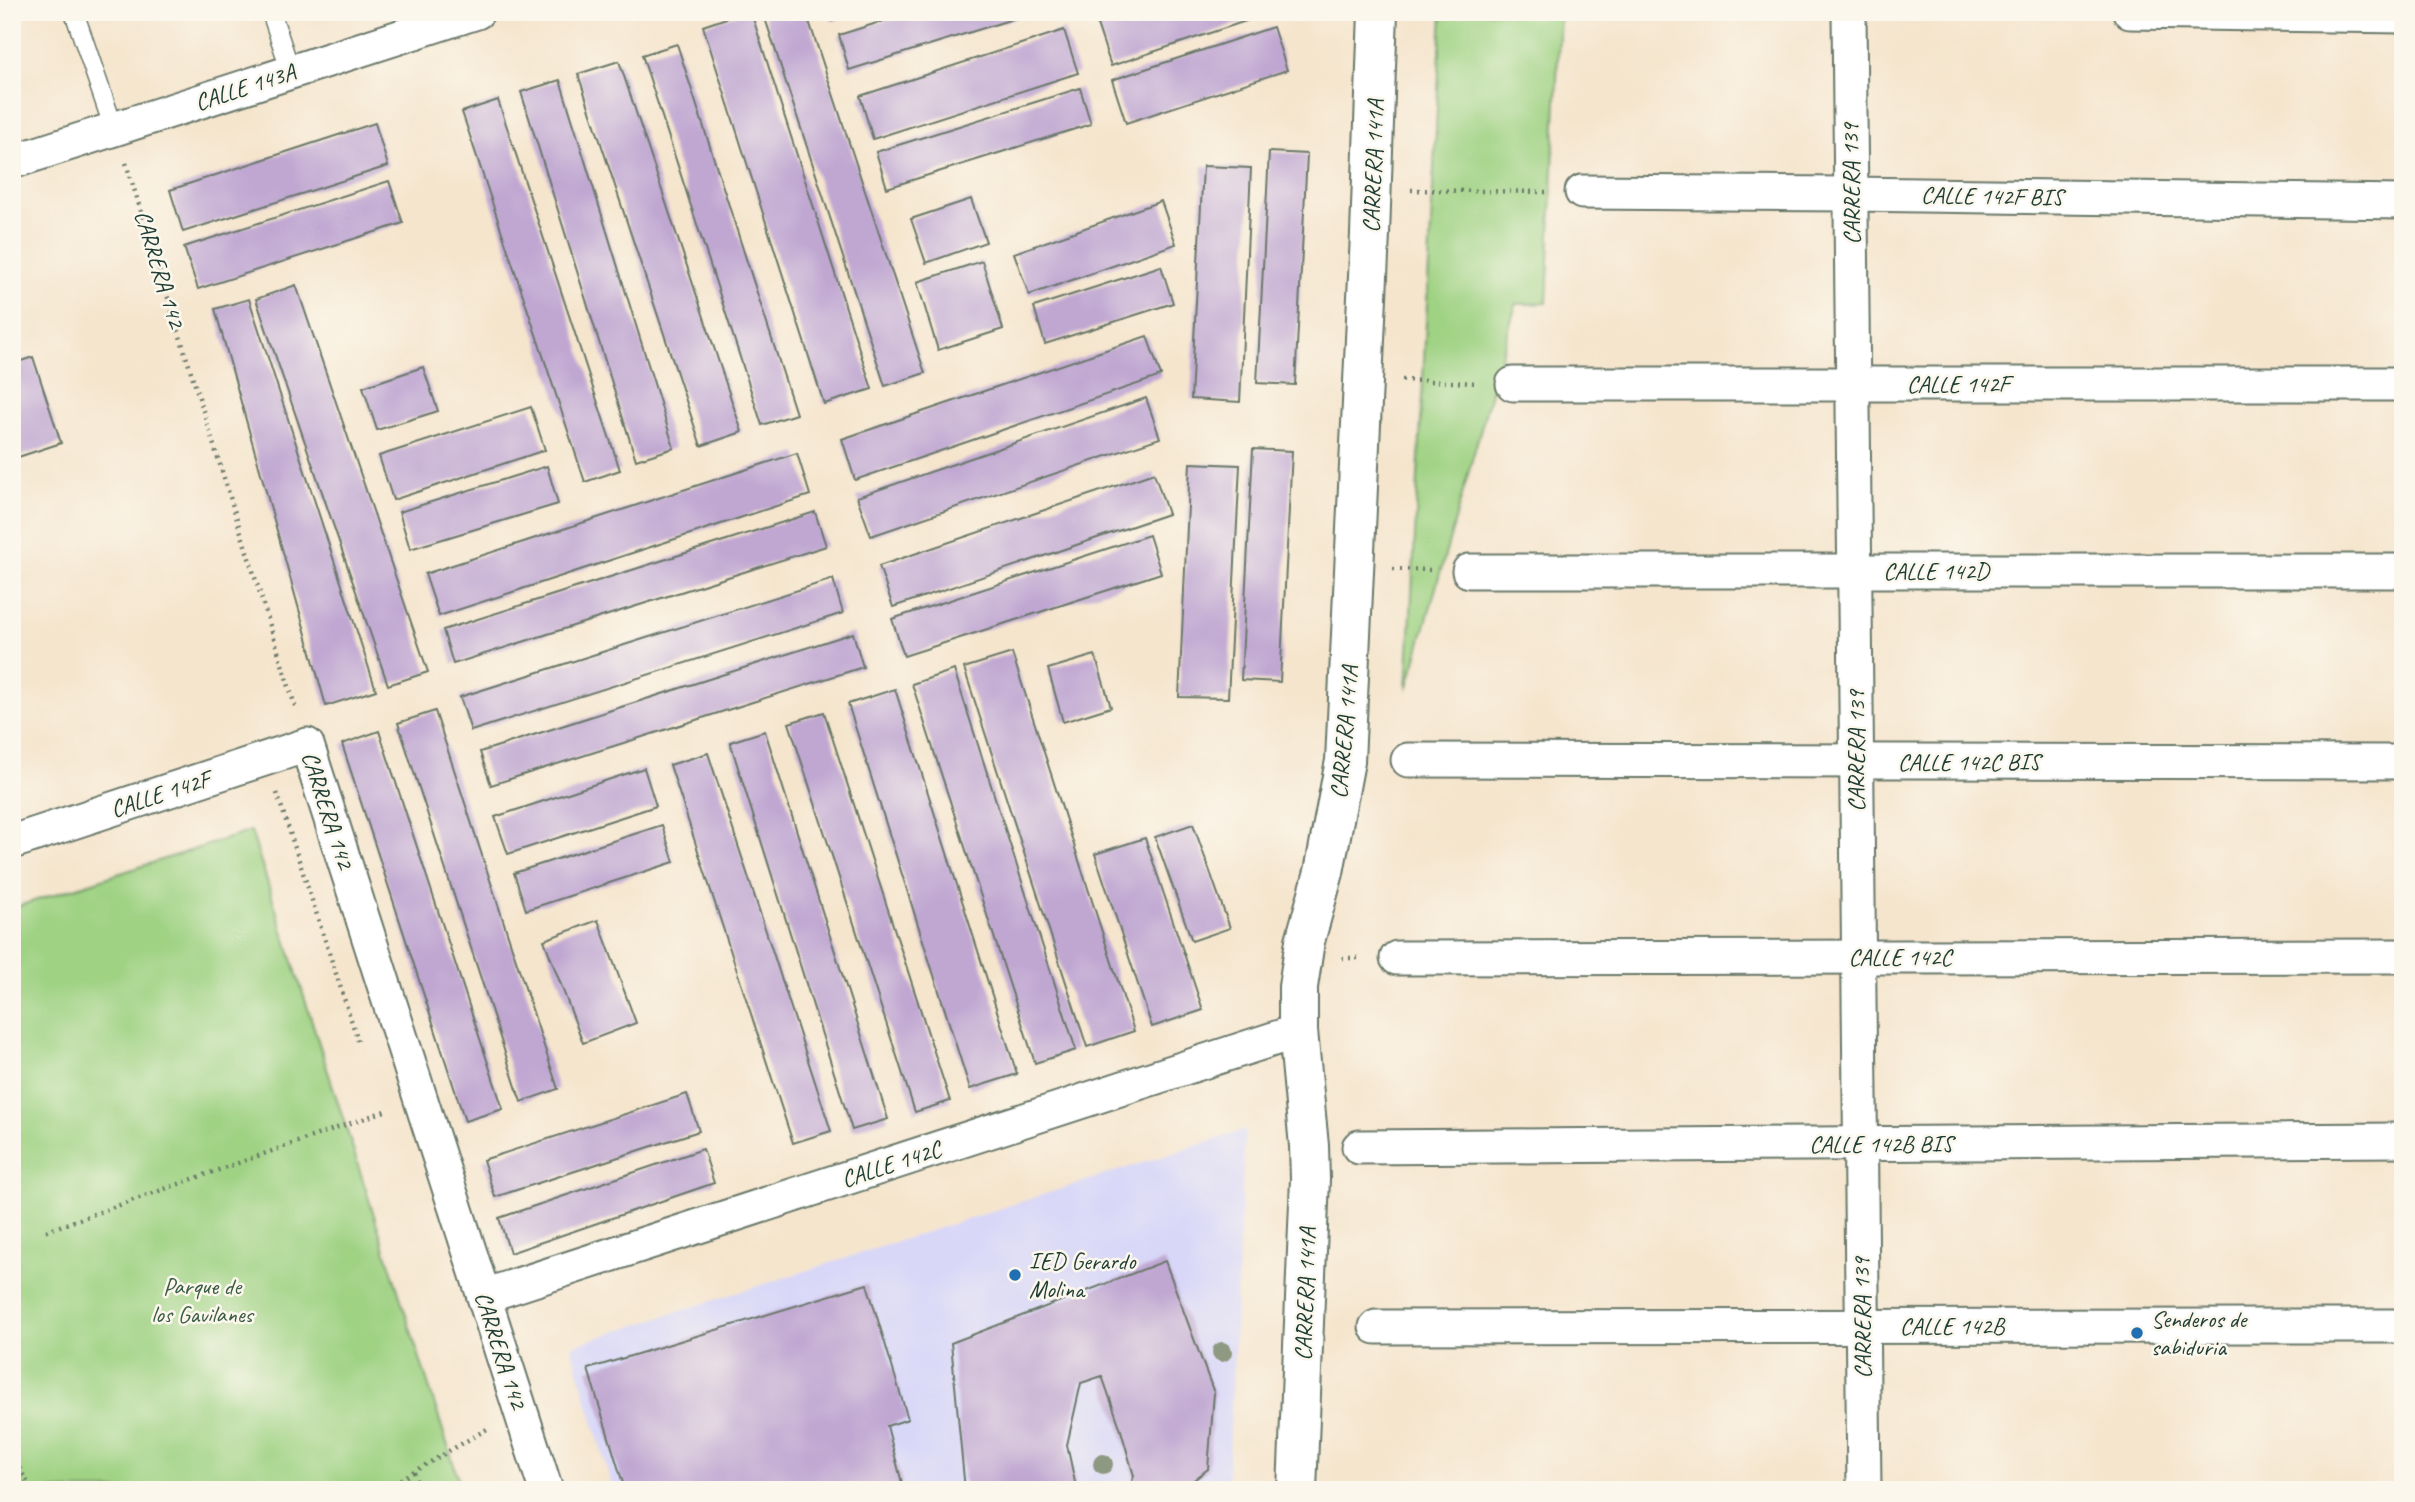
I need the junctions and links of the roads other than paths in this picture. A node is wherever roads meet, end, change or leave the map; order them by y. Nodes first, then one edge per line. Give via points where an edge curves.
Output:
1 (74, 12) edge
2 (271, 12) edge
3 (1378, 12) edge
4 (1849, 12) edge
5 (2130, 12) edge
6 (469, 13) edge
7 (2242, 13) edge
8 (2403, 16) edge
9 (291, 72) junction
10 (114, 129) junction
11 (12, 162) edge
12 (1582, 192) road end
13 (1851, 194) junction
14 (2403, 202) edge
15 (1853, 383) junction
16 (1513, 384) road end
17 (2403, 384) edge
18 (1469, 571) road end
19 (1855, 571) junction
20 (2403, 571) edge
21 (307, 745) joint
22 (1408, 760) dead end
23 (1857, 762) junction
24 (2403, 762) edge
25 (12, 842) edge
26 (2403, 956) edge
27 (1858, 957) junction
28 (1397, 958) road end
29 (1298, 1031) junction
30 (2403, 1140) edge
31 (1860, 1144) junction
32 (1359, 1147) dead end
33 (484, 1296) junction
34 (1862, 1326) junction
35 (2403, 1326) edge
36 (1376, 1327) dead end
37 (546, 1490) edge
38 (1297, 1490) edge
39 (1864, 1490) edge

1 - 10 lane
2 - 9 lane
3 - 29 street, CARRERA 141A via 1346,761 1324,872 1304,941
4 - 13 street, CARRERA 139
5 - 7 street
6 - 9 street, CALLE 143A
7 - 8 street
9 - 10 street, CALLE 143A
10 - 11 street, CALLE 143A
12 - 13 street, CALLE 142F BIS
13 - 14 street, CALLE 142F BIS
13 - 15 street, CARRERA 139
15 - 16 street, CALLE 142F
15 - 17 street, CALLE 142F
15 - 19 street, CARRERA 139
18 - 19 street, CALLE 142D
19 - 20 street, CALLE 142D
19 - 23 street, CARRERA 139
21 - 25 street, CALLE 142F
21 - 33 street, CARRERA 142
22 - 23 street, CALLE 142C BIS
23 - 24 street, CALLE 142C BIS
23 - 27 street, CARRERA 139
26 - 27 street, CALLE 142C
27 - 28 street, CALLE 142C
27 - 31 street, CARRERA 139
29 - 33 street, CALLE 142C
29 - 38 street, CARRERA 141A via 1310,1179
30 - 31 street, CALLE 142B BIS
31 - 32 street, CALLE 142B BIS
31 - 34 street, CARRERA 139
33 - 37 street, CARRERA 142
34 - 35 street, CALLE 142B
34 - 36 street, CALLE 142B
34 - 39 street, CARRERA 139

